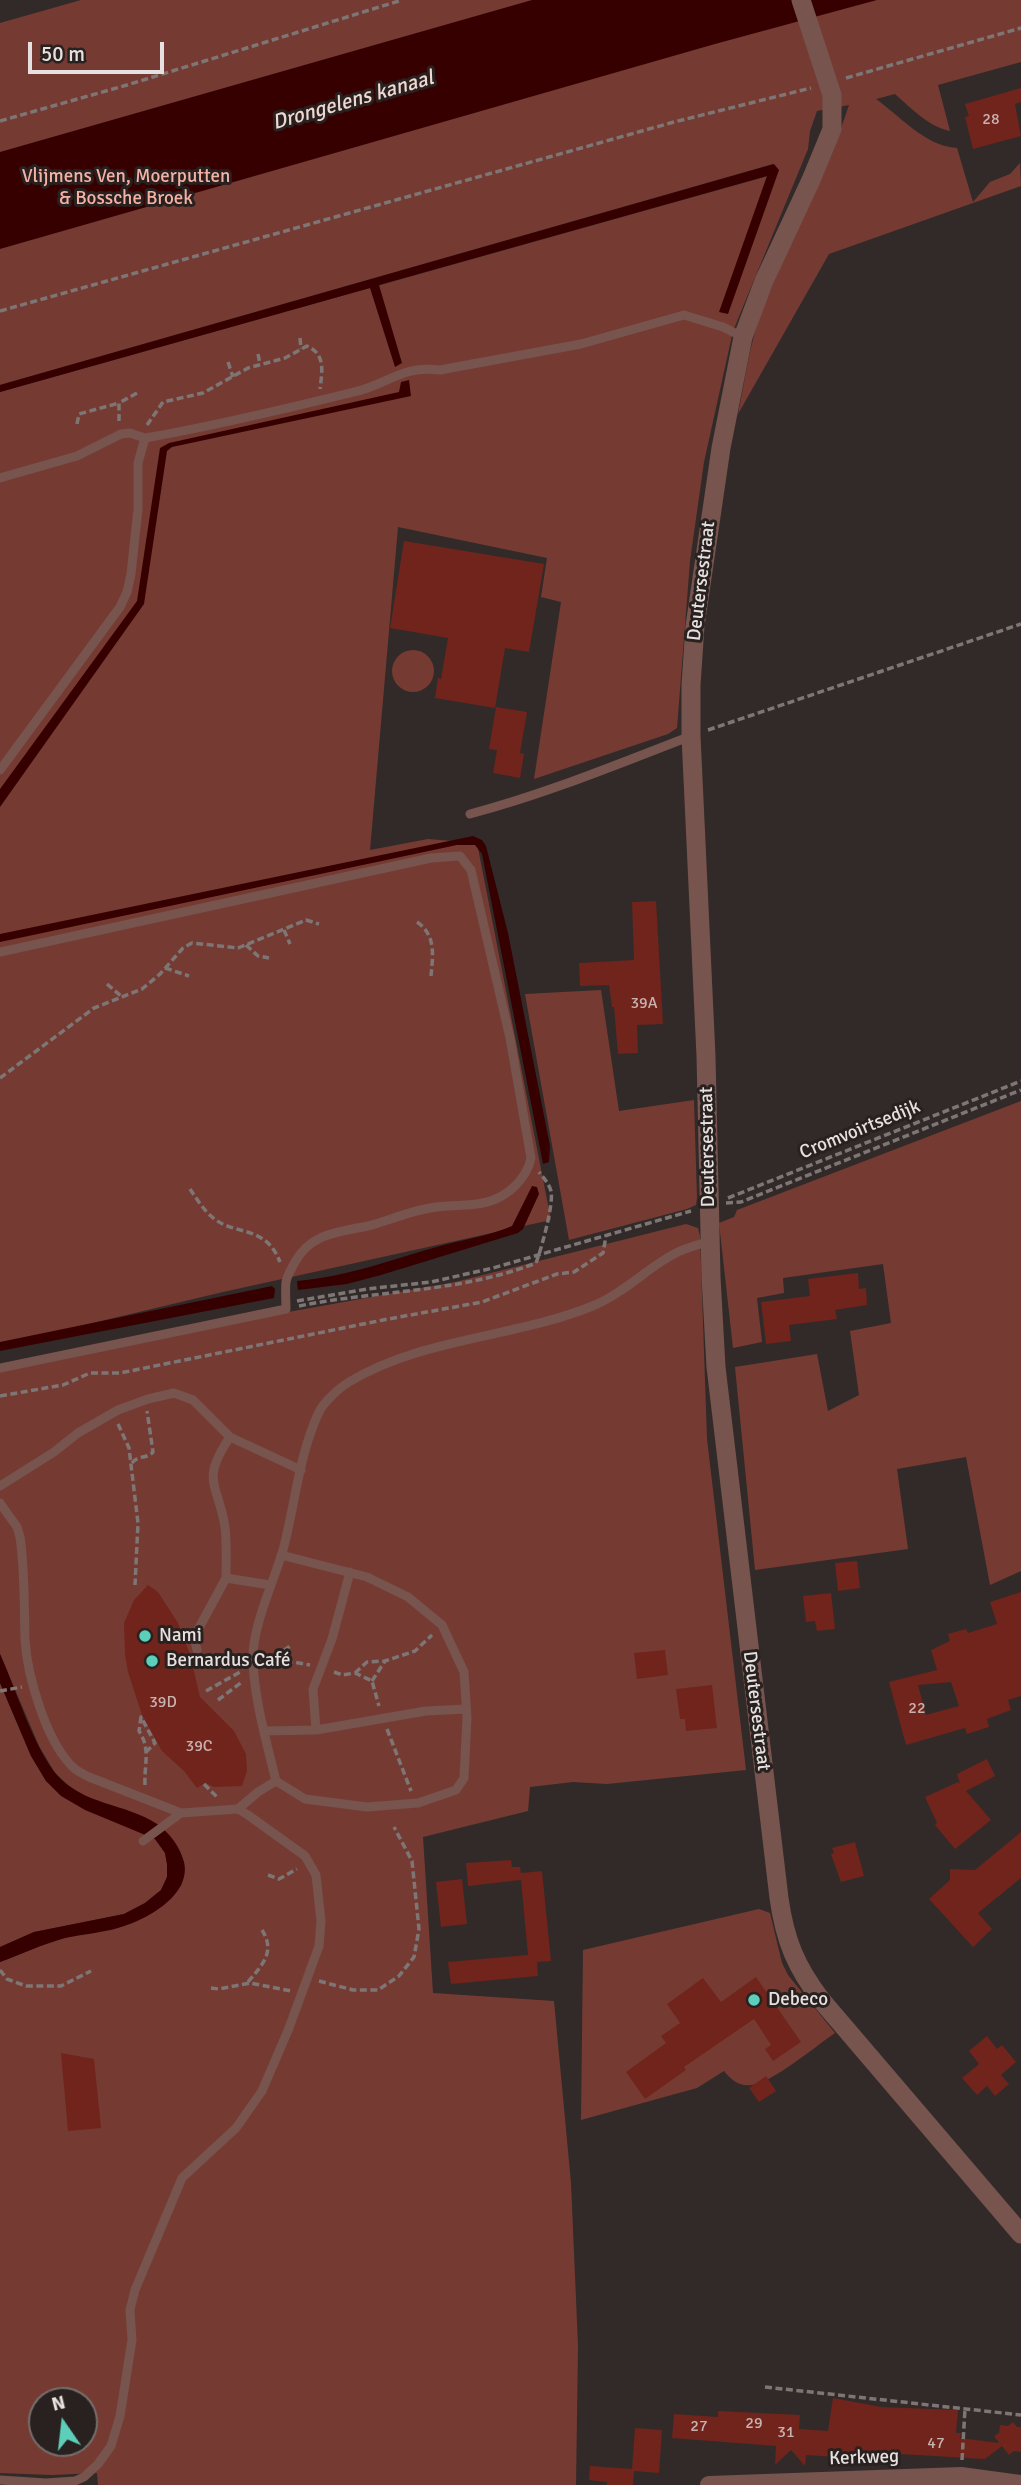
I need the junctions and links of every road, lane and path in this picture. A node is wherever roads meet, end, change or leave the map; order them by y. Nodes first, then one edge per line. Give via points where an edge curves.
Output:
1 (402, 0) edge
2 (801, 0) edge
3 (1021, 28) edge
4 (828, 83) junction
5 (0, 121) edge
6 (0, 311) edge
7 (743, 337) junction
8 (300, 338) dead end
9 (301, 349) junction
10 (258, 354) dead end
11 (228, 362) dead end
12 (260, 364) junction
13 (233, 377) junction
14 (137, 393) dead end
15 (317, 400) junction
16 (119, 402) junction
17 (77, 424) dead end
18 (121, 434) junction
19 (142, 437) junction
20 (0, 478) edge
21 (1021, 624) edge
22 (691, 736) junction
23 (0, 770) edge
24 (470, 814) dead end
25 (417, 922) dead end
26 (318, 924) dead end
27 (284, 929) junction
28 (290, 944) dead end
29 (246, 945) junction
30 (0, 952) edge
31 (269, 958) dead end
32 (165, 968) junction
33 (189, 976) dead end
34 (431, 976) dead end
35 (107, 984) dead end
36 (121, 996) junction
37 (0, 1078) edge
38 (1021, 1081) edge
39 (1021, 1090) edge
40 (531, 1158) junction
41 (190, 1189) dead end
42 (710, 1205) junction
43 (606, 1236) junction
44 (710, 1241) junction
45 (538, 1256) junction
46 (286, 1280) junction
47 (286, 1306) junction
48 (0, 1368) edge
49 (0, 1396) edge
50 (148, 1399) junction
51 (110, 1414) junction
52 (230, 1437) junction
53 (131, 1464) junction
54 (301, 1470) junction
55 (0, 1486) edge
56 (0, 1503) edge
57 (281, 1555) junction
58 (350, 1572) junction
59 (226, 1578) junction
60 (135, 1585) dead end
61 (270, 1585) junction
62 (442, 1625) junction
63 (197, 1650) dead end
64 (385, 1661) junction
65 (254, 1665) junction
66 (321, 1668) junction
67 (355, 1673) junction
68 (372, 1681) junction
69 (24, 1687) dead end
70 (0, 1691) edge
71 (206, 1691) dead end
72 (467, 1709) junction
73 (382, 1719) junction
74 (316, 1730) junction
75 (264, 1731) junction
76 (146, 1752) junction
77 (276, 1781) junction
78 (148, 1800) junction
79 (413, 1803) junction
80 (238, 1809) junction
81 (181, 1813) junction
82 (394, 1827) dead end
83 (143, 1841) dead end
84 (293, 1847) junction
85 (268, 1875) dead end
86 (262, 1930) dead end
87 (0, 1970) edge
88 (91, 1971) dead end
89 (308, 1976) junction
90 (247, 1983) junction
91 (211, 1988) dead end
92 (301, 1993) junction
93 (1021, 2234) edge
94 (765, 2387) dead end
95 (965, 2408) junction
96 (1021, 2415) edge
97 (961, 2476) junction
98 (0, 2480) edge
99 (1021, 2484) edge
100 (709, 2485) edge

1 - 5 path
2 - 4 street, Deutersestraat
3 - 4 path
4 - 6 path
4 - 7 street, Deutersestraat via 833,114 827,145
7 - 15 lane via 684,315 581,344 440,370 408,370 357,391
7 - 22 street, Deutersestraat via 721,448 695,626
8 - 9 path
9 - 12 path
9 - 15 path via 312,348 321,358
10 - 12 path
11 - 13 path
12 - 13 path
13 - 19 path via 203,393 163,402
14 - 16 path
15 - 19 lane
16 - 17 path via 79,414
16 - 18 path
18 - 19 lane
18 - 20 lane via 77,456
19 - 23 lane via 127,592
21 - 22 path
22 - 24 lane via 513,803
22 - 42 street, Deutersestraat
25 - 34 path via 432,942
26 - 27 path via 306,920
27 - 28 path
27 - 29 path
29 - 31 path via 258,956
29 - 32 path via 229,948 192,943
30 - 40 lane via 431,858 460,856 471,870 510,1038
32 - 33 path
32 - 36 path via 142,989
35 - 36 path
36 - 37 path via 94,1008
38 - 42 path, Cromvoirtsedijk
39 - 42 path via 741,1202
40 - 45 path via 552,1195
40 - 46 lane via 516,1185 492,1202 425,1209 319,1237 307,1246
41 - 46 path via 211,1216 265,1239 278,1256
42 - 43 path
42 - 44 street, Deutersestraat
43 - 45 path
43 - 49 path via 603,1253 574,1272 482,1302 120,1373 90,1373 63,1385
44 - 54 lane via 678,1252 597,1304 545,1322 405,1356 346,1384 320,1409
44 - 93 street, Deutersestraat via 720,1403 788,1942 800,1971 822,2001
45 - 47 path via 431,1282 367,1289
45 - 47 path via 536,1263 516,1271 470,1283
46 - 47 lane
47 - 48 lane
50 - 51 lane
50 - 52 lane via 184,1395
50 - 53 path via 153,1452
51 - 53 path via 127,1440
51 - 55 lane
52 - 54 lane
52 - 59 lane via 213,1471 225,1527
53 - 60 path via 138,1523
54 - 57 lane
56 - 78 lane via 20,1536 27,1653 51,1735 75,1769
57 - 58 lane
57 - 61 lane
58 - 62 lane via 408,1597
58 - 66 lane
59 - 61 lane
59 - 63 lane via 194,1637
61 - 65 lane
62 - 64 path via 415,1651
62 - 72 lane via 464,1672
64 - 67 path via 367,1662
64 - 68 path
65 - 66 path via 288,1661
65 - 71 path
65 - 75 lane
66 - 67 path via 342,1675
66 - 74 lane via 313,1689
67 - 68 path
68 - 73 path
69 - 70 path
72 - 73 lane
72 - 79 lane via 464,1778 456,1790
73 - 74 lane
73 - 79 path via 409,1782
74 - 75 lane
75 - 77 lane
76 - 76 path via 147,1743 139,1731 141,1717 155,1743
76 - 78 path
77 - 79 lane via 305,1799 367,1807
77 - 80 lane
78 - 81 lane
80 - 81 lane
80 - 84 lane
81 - 83 lane
82 - 89 path via 412,1861 419,1929 414,1957 399,1976 377,1990 353,1990
84 - 85 path via 299,1859 296,1869 279,1879
84 - 89 lane via 312,1865 319,1895 321,1934
86 - 90 path via 268,1958
87 - 88 path via 7,1979 26,1986 61,1986
89 - 92 lane
90 - 91 path
90 - 92 path
92 - 98 lane via 262,2091 236,2128 183,2178 135,2290 130,2310 132,2340 111,2446 98,2464 75,2481
94 - 95 path
95 - 96 path
95 - 97 path
97 - 99 street, Kerkweg
97 - 100 street, Kerkweg

